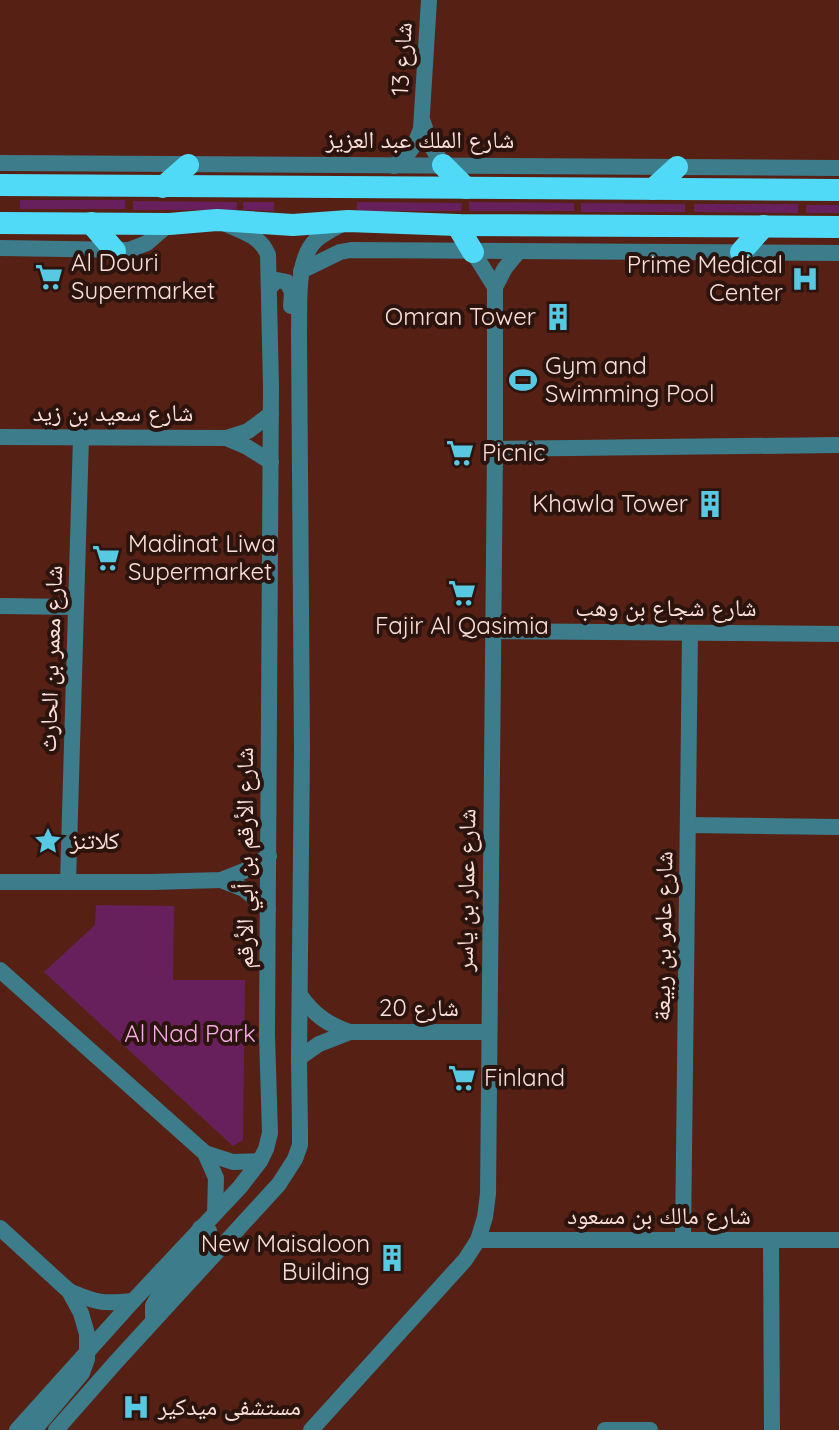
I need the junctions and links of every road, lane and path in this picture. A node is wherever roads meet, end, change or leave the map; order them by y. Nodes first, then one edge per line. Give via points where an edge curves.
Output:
1 (429, 0) edge
2 (423, 120) junction
3 (0, 163) edge
4 (188, 165) junction
5 (443, 165) junction
6 (394, 166) junction
7 (677, 167) junction
8 (839, 168) edge
9 (0, 185) edge
10 (163, 187) junction
11 (466, 188) junction
12 (653, 189) junction
13 (839, 190) edge
14 (217, 220) junction
15 (348, 221) junction
16 (0, 223) edge
17 (91, 223) junction
18 (169, 224) junction
19 (457, 225) junction
20 (764, 226) junction
21 (839, 227) edge
22 (0, 248) edge
23 (115, 251) junction
24 (519, 251) junction
25 (473, 252) junction
26 (741, 252) junction
27 (839, 253) edge
28 (301, 271) junction
29 (495, 287) junction
30 (269, 288) junction
31 (299, 333) junction
32 (271, 414) junction
33 (0, 437) edge
34 (81, 437) junction
35 (226, 438) junction
36 (839, 445) edge
37 (495, 449) junction
38 (271, 462) junction
39 (0, 606) edge
40 (76, 607) junction
41 (493, 631) junction
42 (690, 633) junction
43 (839, 634) edge
44 (688, 825) junction
45 (839, 827) edge
46 (269, 856) junction
47 (221, 880) junction
48 (0, 882) edge
49 (68, 882) junction
50 (268, 909) junction
51 (0, 970) edge
52 (300, 995) junction
53 (350, 1032) junction
54 (488, 1032) junction
55 (299, 1058) junction
56 (205, 1153) junction
57 (260, 1161) junction
58 (215, 1213) junction
59 (0, 1228) edge
60 (200, 1228) junction
61 (478, 1240) junction
62 (683, 1240) junction
63 (771, 1240) junction
64 (839, 1240) edge
65 (69, 1291) junction
66 (133, 1301) junction
67 (153, 1321) junction
68 (88, 1350) junction
69 (17, 1430) edge
70 (34, 1430) edge
71 (56, 1430) edge
72 (311, 1430) edge
73 (605, 1430) edge
74 (650, 1430) edge
75 (772, 1430) edge

1 - 2 street, شارع 13
2 - 5 street, شارع 13
2 - 6 street, شارع 13 via 414,146
3 - 4 street, شارع الملك عبد العزيز
4 - 6 street, شارع الملك عبد العزيز
4 - 10 highway
5 - 6 street, شارع الملك عبد العزيز
5 - 7 street, شارع الملك عبد العزيز
5 - 11 highway
7 - 8 street, شارع الملك عبد العزيز
7 - 12 highway
9 - 10 highway, شارع الملك عبد العزيز
10 - 11 highway, شارع الملك عبد العزيز
11 - 12 highway, شارع الملك عبد العزيز
12 - 13 highway, شارع الملك عبد العزيز
14 - 15 highway via 293,225
14 - 18 highway
14 - 30 street, شارع الأرقم بن أبي الأرقم via 265,246
15 - 19 highway
15 - 28 street via 314,241
16 - 17 highway
17 - 18 highway
17 - 23 highway
18 - 23 street via 147,243
19 - 20 highway
19 - 25 highway
20 - 21 highway
20 - 26 highway
22 - 23 street
24 - 25 street
24 - 26 street
24 - 29 street
25 - 28 street via 351,250
25 - 29 street
26 - 27 street
28 - 31 street
29 - 37 street, شارع عمار بن ياسر
30 - 31 street via 277,280 291,287 291,320
30 - 32 street, شارع الأرقم بن أبي الأرقم
31 - 52 street
32 - 35 street, شارع سعيد بن زيد via 248,431
32 - 38 street, شارع الأرقم بن أبي الأرقم
33 - 34 street, شارع سعيد بن زيد
34 - 35 street, شارع سعيد بن زيد
34 - 40 street, شارع معمر بن الحارث
35 - 38 street, شارع سعيد بن زيد
36 - 37 street
37 - 41 street, شارع عمار بن ياسر
38 - 46 street, شارع الأرقم بن أبي الأرقم
39 - 40 street
40 - 49 street, شارع معمر بن الحارث
41 - 42 street, شارع شجاع بن وهب
41 - 54 street, شارع عمار بن ياسر
42 - 43 street, شارع شجاع بن وهب
42 - 44 street, شارع عامر بن ربيعة
44 - 45 street
44 - 62 street, شارع عامر بن ربيعة
46 - 47 street
46 - 50 street, شارع الأرقم بن أبي الأرقم
47 - 49 street
47 - 50 street via 244,889
48 - 49 street
50 - 57 street, شارع الأرقم بن أبي الأرقم via 270,1125
51 - 56 street
52 - 53 street, شارع 20 via 319,1017
52 - 55 street
53 - 54 street, شارع 20
53 - 55 street, شارع 20
54 - 61 street, شارع عمار بن ياسر via 488,1194
55 - 67 street via 300,1145 288,1173
56 - 57 street via 233,1162
56 - 58 street via 216,1178
57 - 58 street, شارع الأرقم بن أبي الأرقم
58 - 60 street, شارع الأرقم بن أبي الأرقم
59 - 65 street
60 - 66 street, شارع الأرقم بن أبي الأرقم
60 - 67 street via 209,1231 210,1238 158,1297
61 - 62 street, شارع مالك بن مسعود
61 - 72 street, شارع عمار بن ياسر
62 - 63 street, شارع مالك بن مسعود
63 - 64 street, شارع مالك بن مسعود
63 - 75 street
65 - 66 street via 95,1302
65 - 68 street via 85,1323
66 - 68 street, شارع الأرقم بن أبي الأرقم
67 - 71 street
68 - 69 street, شارع الأرقم بن أبي الأرقم
68 - 70 street via 79,1379
73 - 74 street

